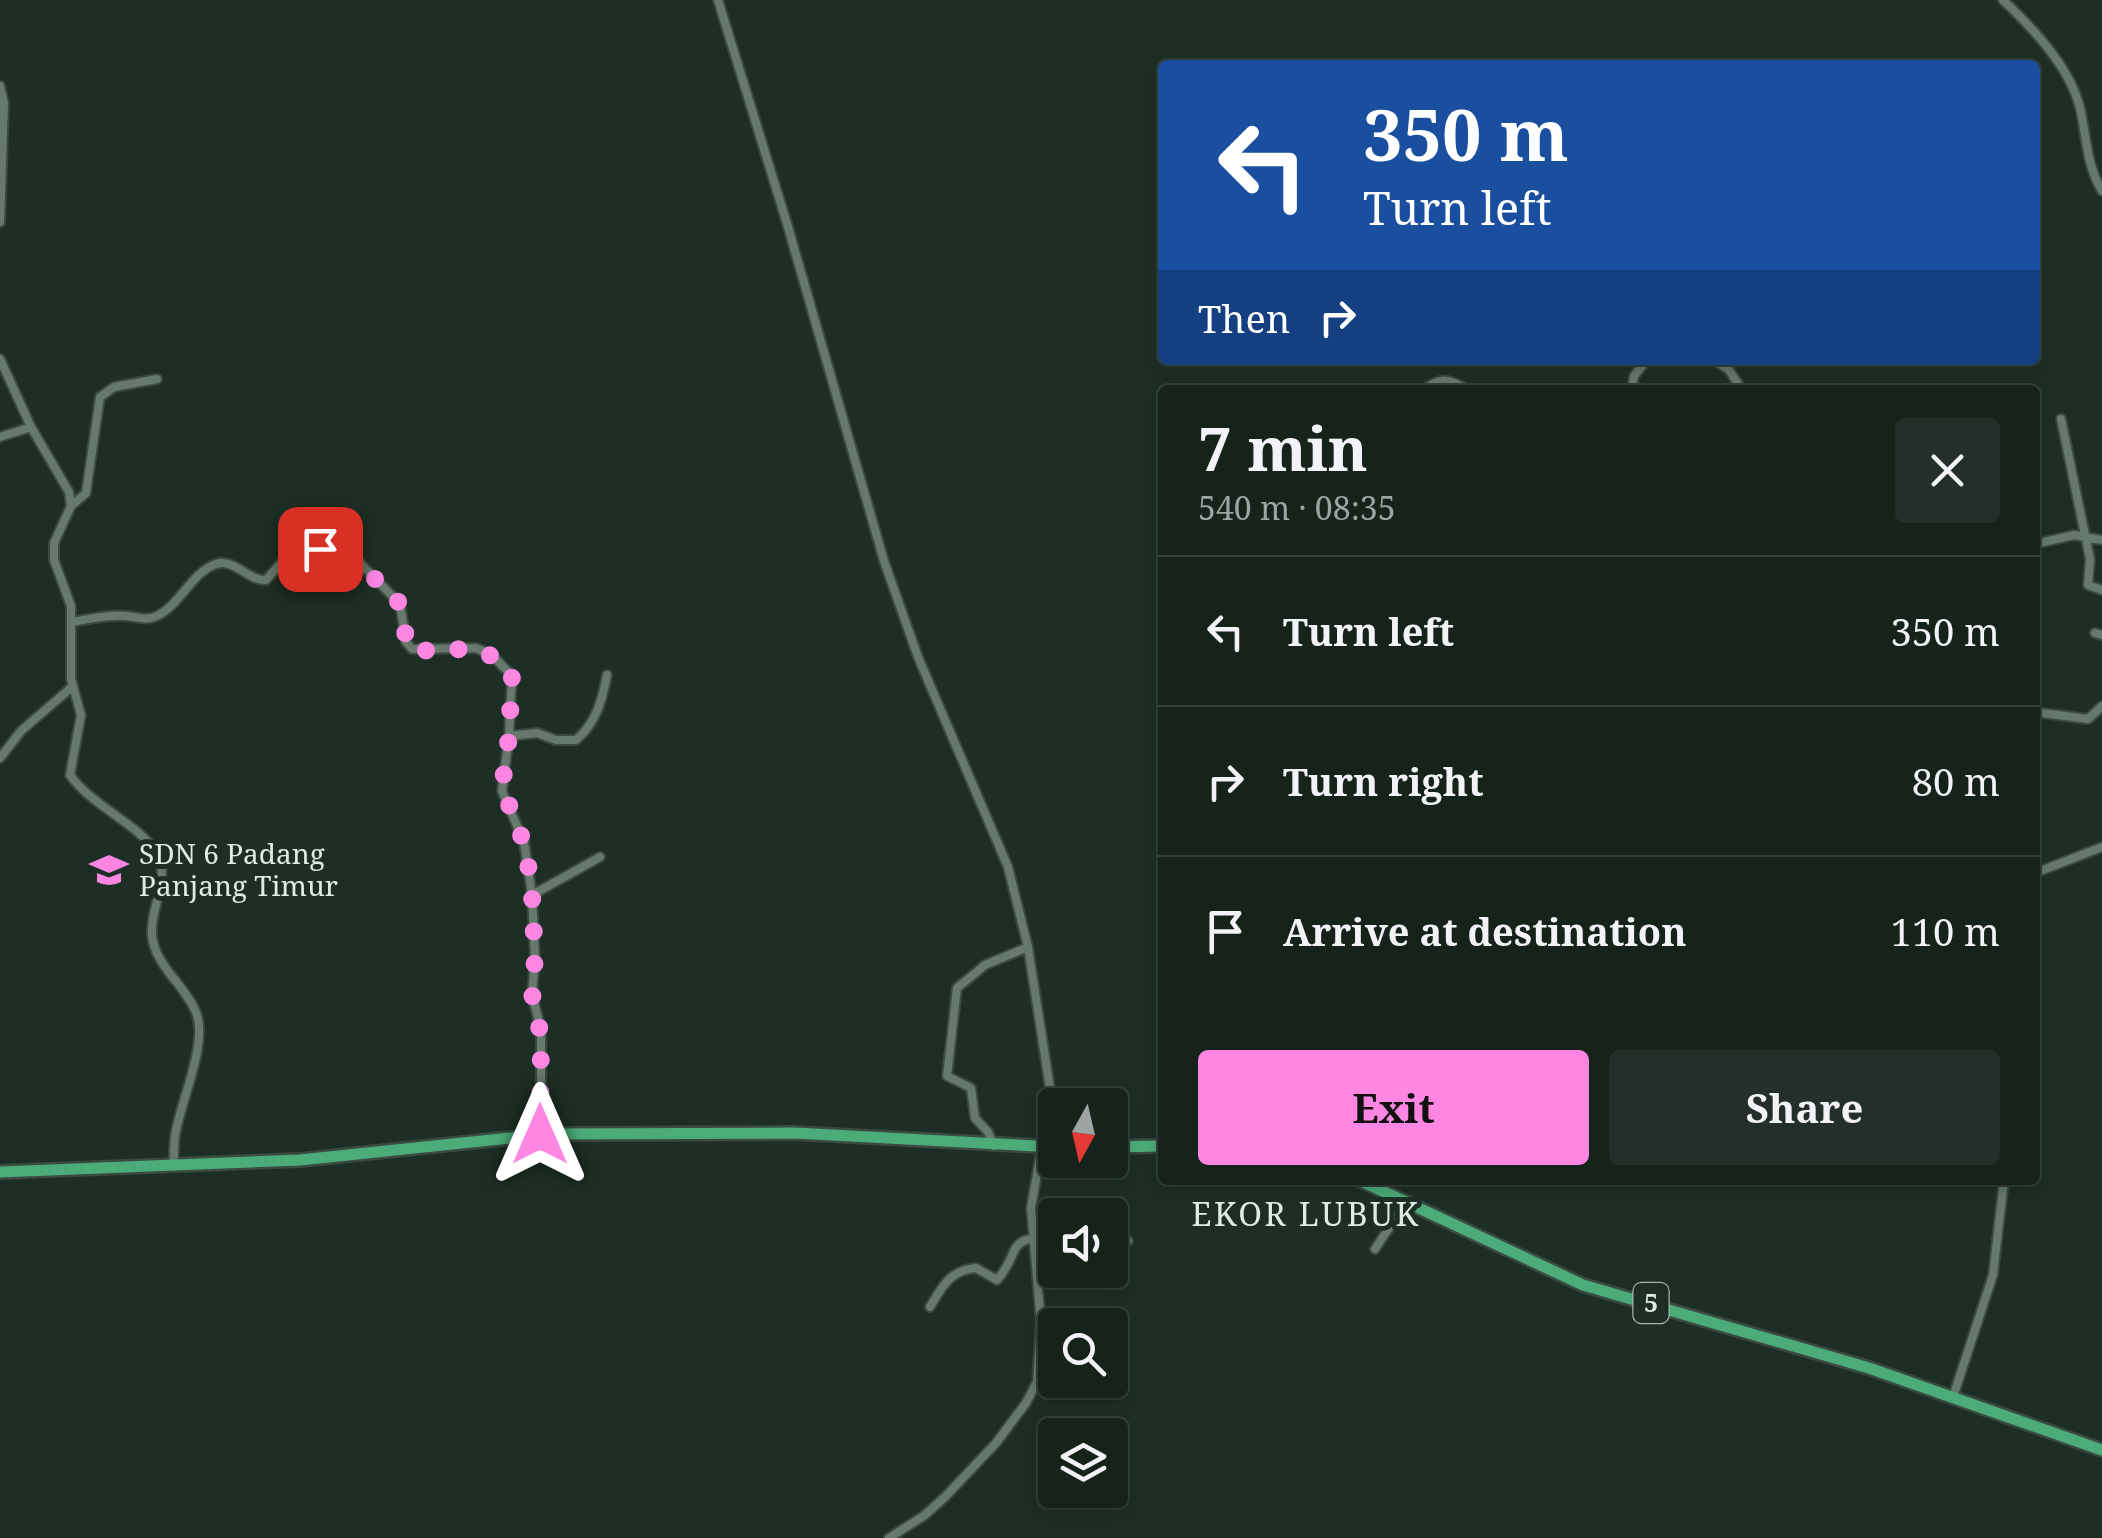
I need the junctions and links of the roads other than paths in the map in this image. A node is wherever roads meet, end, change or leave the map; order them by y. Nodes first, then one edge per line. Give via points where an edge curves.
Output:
1 (718, 0) edge
2 (2003, 0) edge
3 (0, 86) edge
4 (2102, 190) edge
5 (0, 222) edge
6 (0, 358) edge
7 (1722, 365) edge
8 (157, 379) dead end
9 (1430, 385) edge
10 (1460, 385) edge
11 (1739, 385) edge
12 (2061, 419) dead end
13 (31, 427) junction
14 (0, 438) edge
15 (71, 506) junction
16 (2083, 536) junction
17 (2102, 540) edge
18 (2040, 543) edge
19 (2102, 590) edge
20 (72, 622) junction
21 (606, 675) dead end
22 (73, 686) junction
23 (2102, 706) edge
24 (2040, 713) edge
25 (509, 736) junction
26 (0, 758) edge
27 (2102, 847) edge
28 (600, 858) dead end
29 (2040, 871) edge
30 (532, 895) junction
31 (1028, 946) junction
32 (1050, 1088) edge
33 (540, 1134) junction
34 (994, 1146) junction
35 (1158, 1146) edge
36 (1038, 1147) edge
37 (1128, 1147) edge
38 (173, 1167) junction
39 (0, 1172) edge
40 (1038, 1177) edge
41 (1370, 1185) edge
42 (2003, 1185) edge
43 (1406, 1201) junction
44 (1032, 1237) junction
45 (1038, 1237) edge
46 (1375, 1249) dead end
47 (930, 1307) dead end
48 (1954, 1398) junction
49 (2102, 1450) edge
50 (889, 1538) edge

1 - 31 street via 884,562 1008,867
2 - 4 street via 2070,79 2088,166
3 - 5 street
6 - 13 street
7 - 11 street
8 - 15 street via 100,396 86,493
9 - 10 street
12 - 16 street
13 - 14 street
13 - 15 street
15 - 20 street via 54,543 54,560
16 - 17 street
16 - 18 street
16 - 19 street via 2091,564 2088,585
20 - 22 street
20 - 25 street via 157,616 218,563 261,582 296,546 340,552 400,604 412,650 476,648 506,666 513,685
21 - 25 street via 598,710 576,740
22 - 26 street via 21,730
22 - 38 street via 81,715 70,774 154,848 161,862 154,944 196,1014 197,1043
23 - 24 street via 2088,720
25 - 30 street via 502,790 526,848
27 - 29 street
28 - 30 street
30 - 33 street
31 - 32 street
31 - 34 street via 985,965 957,988 948,1076 972,1088 976,1121
33 - 34 highway via 795,1133
33 - 38 highway
34 - 36 highway
35 - 37 highway
38 - 39 highway
40 - 44 street
41 - 43 highway, 5
42 - 48 street via 1993,1275
43 - 46 street
43 - 48 highway, 5 via 1583,1284
44 - 45 street
44 - 47 street via 1013,1248 999,1279 976,1268 956,1272
44 - 50 street via 1040,1324 1036,1382 971,1470 924,1516
48 - 49 highway, 5

